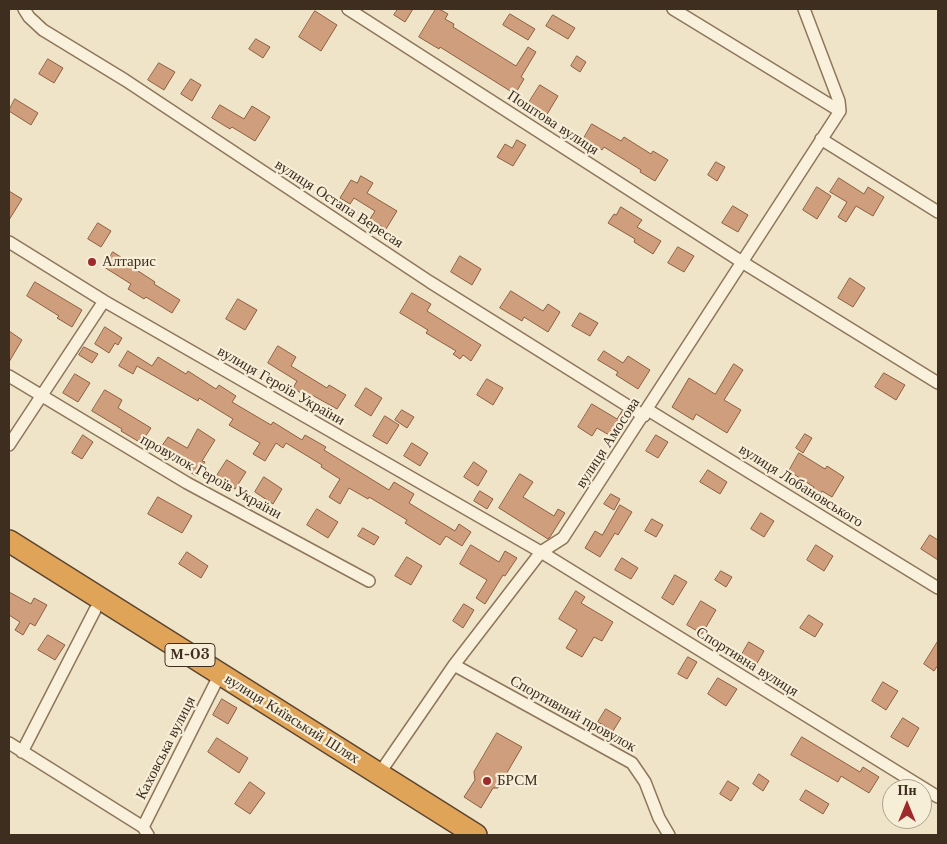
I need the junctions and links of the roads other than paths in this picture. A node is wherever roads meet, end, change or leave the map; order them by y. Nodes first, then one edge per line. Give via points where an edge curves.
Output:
1 (24, 9) edge
2 (348, 9) edge
3 (673, 9) edge
4 (804, 9) edge
5 (840, 111) junction
6 (821, 140) junction
7 (938, 212) edge
8 (9, 242) edge
9 (742, 262) junction
10 (104, 302) junction
11 (9, 376) edge
12 (938, 383) edge
13 (41, 396) junction
14 (646, 413) junction
15 (9, 445) edge
16 (9, 541) edge
17 (541, 552) junction
18 (369, 581) dead end
19 (938, 588) edge
20 (95, 610) dead end
21 (454, 665) junction
22 (220, 674) junction
23 (9, 743) edge
24 (22, 752) junction
25 (375, 772) junction
26 (938, 797) edge
27 (145, 831) edge
28 (476, 835) edge
29 (669, 835) edge

1 - 14 street, вулиця Остапа Вересая via 43,30 125,80 430,282
2 - 9 street, Поштова вулиця
3 - 5 street
4 - 5 street
5 - 6 street, вулиця Амосова
6 - 7 street
6 - 9 street, вулиця Амосова
8 - 10 street, вулиця Героїв України
9 - 12 street, Поштова вулиця
9 - 14 street, вулиця Амосова
10 - 13 street
10 - 17 street, вулиця Героїв України
11 - 13 street, провулок Героїв України
13 - 15 street
13 - 18 street, провулок Героїв України via 187,483
14 - 17 street, вулиця Амосова via 563,538
14 - 19 street, вулиця Лобановського
16 - 22 highway, вулиця Київський Шлях / М-03
17 - 21 street, вулиця Амосова
17 - 26 street, Спортивна вулиця
20 - 24 street
21 - 25 street, вулиця Амосова
21 - 29 street, Спортивний провулок via 632,763 645,782
22 - 25 highway, вулиця Київський Шлях / М-03
22 - 27 street, Каховська вулиця
23 - 24 street
24 - 27 street
25 - 28 highway, М-03

